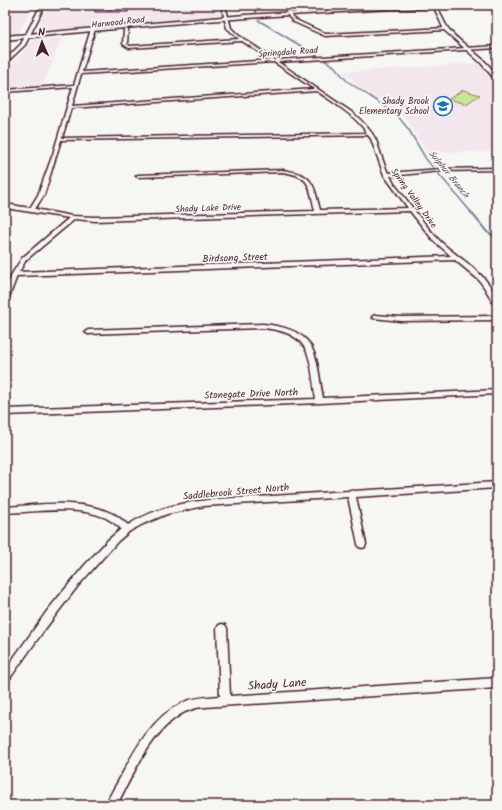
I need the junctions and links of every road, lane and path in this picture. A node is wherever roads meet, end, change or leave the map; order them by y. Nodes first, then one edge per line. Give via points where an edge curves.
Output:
1 (43, 5) edge
2 (223, 5) edge
3 (286, 5) edge
4 (436, 7) edge
5 (497, 7) edge
6 (497, 12) edge
7 (290, 15) junction
8 (226, 19) junction
9 (446, 28) junction
10 (126, 29) junction
11 (92, 31) junction
12 (5, 38) edge
13 (26, 38) junction
14 (243, 40) junction
15 (5, 41) edge
16 (497, 47) edge
17 (468, 49) junction
18 (276, 61) junction
19 (5, 63) edge
20 (80, 73) junction
21 (497, 79) edge
22 (76, 86) junction
23 (318, 90) junction
24 (5, 91) edge
25 (69, 107) junction
26 (370, 134) junction
27 (60, 139) junction
28 (497, 169) edge
29 (386, 175) junction
30 (138, 176) dead end
31 (5, 206) edge
32 (32, 209) junction
33 (412, 209) junction
34 (318, 212) junction
35 (73, 218) junction
36 (456, 258) junction
37 (15, 274) junction
38 (5, 300) edge
39 (497, 305) edge
40 (376, 317) dead end
41 (497, 318) edge
42 (88, 332) dead end
43 (497, 392) edge
44 (320, 401) junction
45 (5, 412) edge
46 (496, 486) edge
47 (350, 493) junction
48 (5, 510) edge
49 (127, 529) junction
50 (362, 544) dead end
51 (222, 628) dead end
52 (6, 673) edge
53 (497, 683) edge
54 (225, 701) junction
55 (111, 805) edge

1 - 13 street
2 - 8 street, Spring Valley Drive
3 - 7 street
4 - 5 main road, Harwood Road
4 - 6 main road, Harwood Road
4 - 7 main road, Harwood Road
4 - 9 street
7 - 8 main road, Harwood Road
7 - 9 street via 295,22 325,35
8 - 10 main road, Harwood Road
8 - 11 main road, Harwood Road
8 - 14 street, Spring Valley Drive via 231,31
9 - 17 street
10 - 11 main road, Harwood Road
10 - 14 street via 125,44 129,47
11 - 13 main road, Harwood Road
11 - 20 street
12 - 13 main road, Harwood Road
13 - 15 main road, Harwood Road
13 - 19 street via 17,52
14 - 18 street, Spring Valley Drive
16 - 17 street, Springdale Road
17 - 18 street, Springdale Road
17 - 21 street
18 - 20 street, Springdale Road
18 - 23 street, Spring Valley Drive
20 - 22 street
22 - 24 street
22 - 25 street
23 - 25 street
23 - 26 street, Spring Valley Drive via 358,119
25 - 27 street
26 - 27 street
26 - 29 street, Spring Valley Drive
27 - 32 street via 40,195
28 - 29 street via 441,170
29 - 33 street, Spring Valley Drive
30 - 34 street via 295,172 308,179
31 - 32 street, Shady Lake Drive
32 - 35 street, Shady Lake Drive
33 - 34 street, Shady Lake Drive
33 - 36 street, Spring Valley Drive via 435,239
34 - 35 street, Shady Lake Drive
35 - 37 street via 31,252
36 - 37 street, Birdsong Street
36 - 39 street, Spring Valley Drive via 480,277
37 - 38 street
40 - 41 street
42 - 44 street via 263,326 280,329 308,345 314,362
43 - 44 street, Stonegate Drive North
44 - 45 street, Stonegate Drive North
46 - 47 street, Saddlebrook Street North
47 - 49 street, Saddlebrook Street North via 182,506 165,510
47 - 50 street
48 - 49 street via 94,510 111,516
49 - 52 street, Saddlebrook Street North via 82,574
51 - 54 street
53 - 54 street, Shady Lane
54 - 55 street, Shady Lane via 185,706 166,718 146,743

